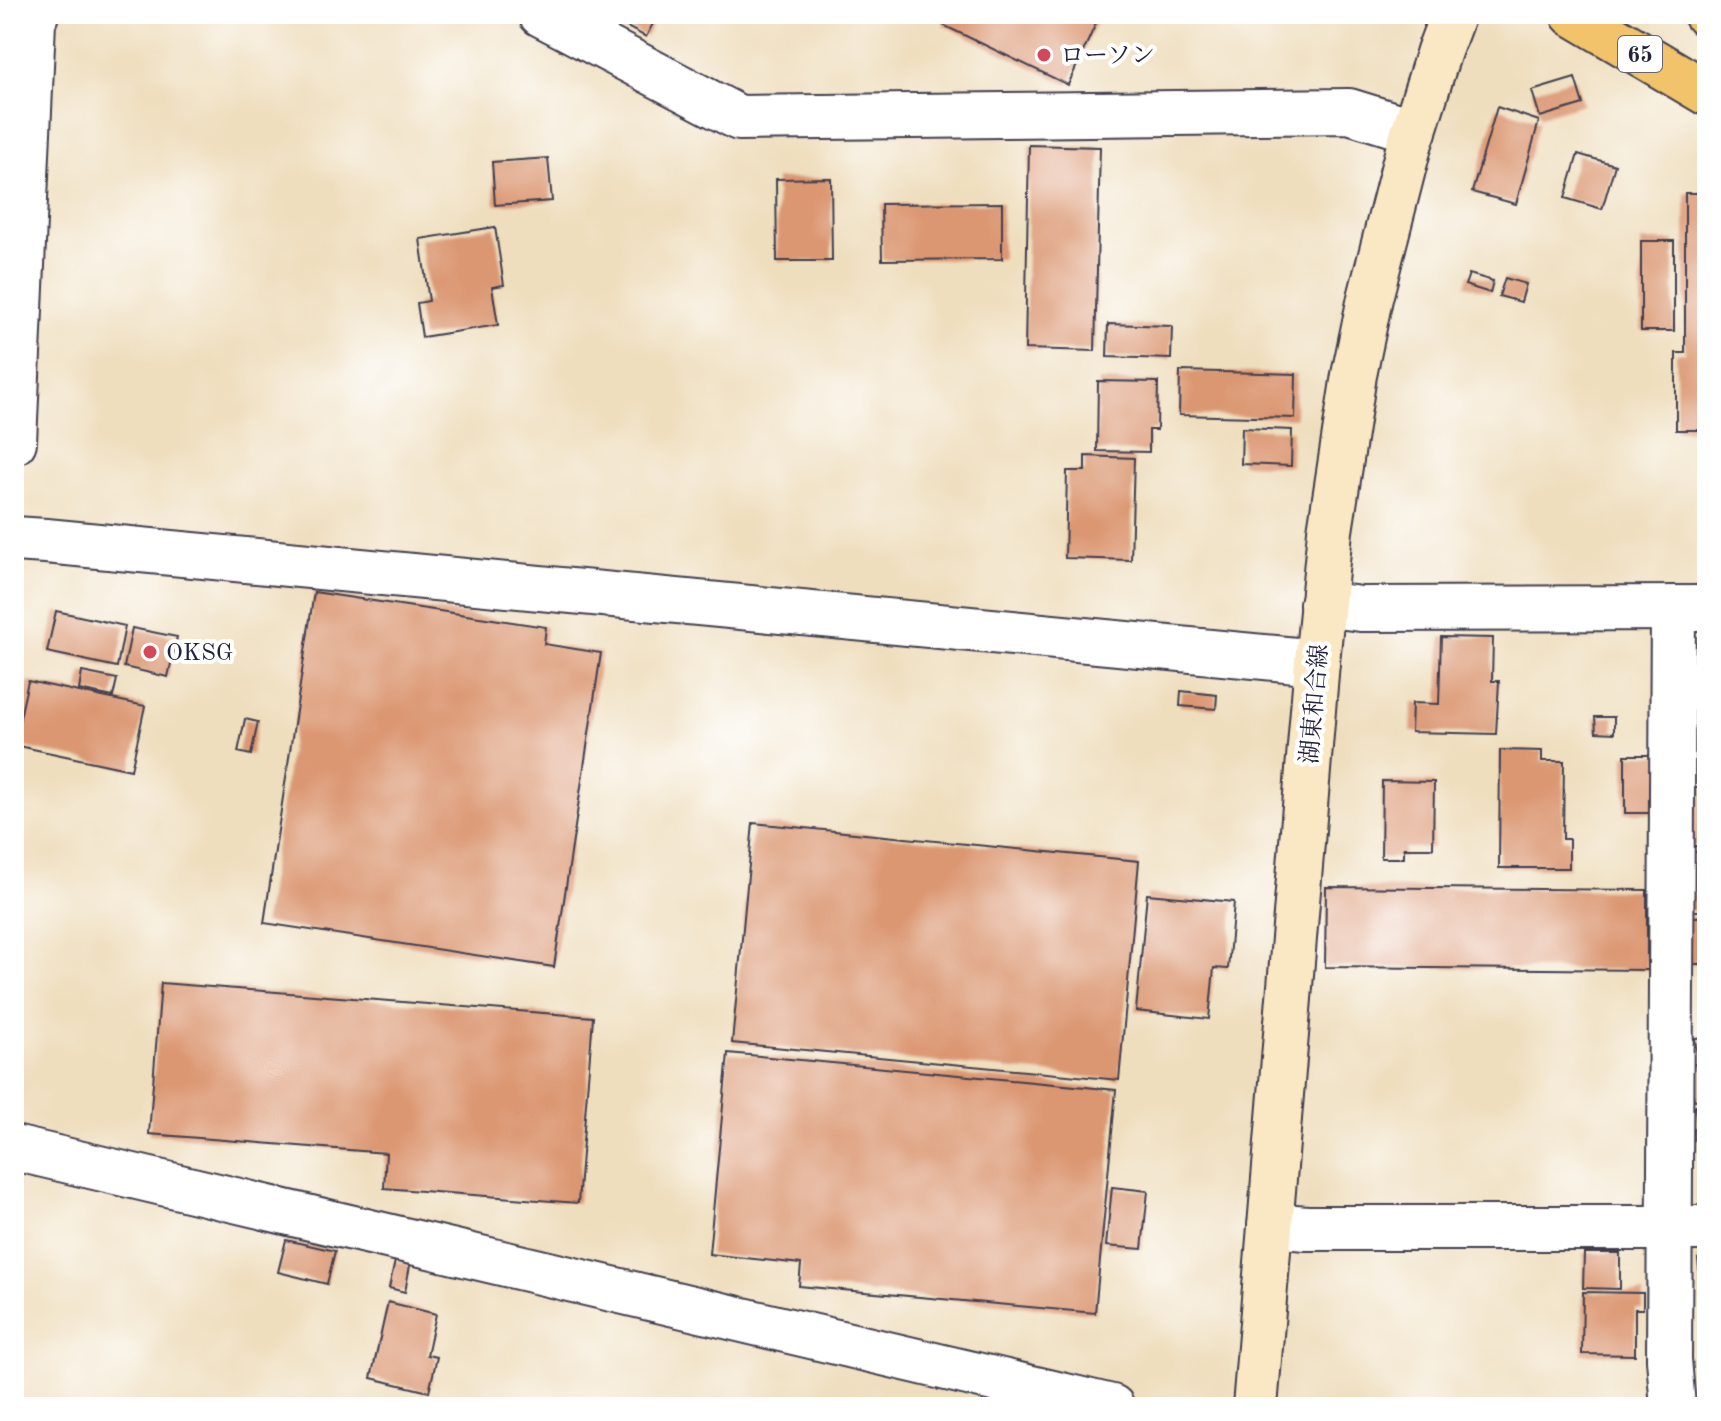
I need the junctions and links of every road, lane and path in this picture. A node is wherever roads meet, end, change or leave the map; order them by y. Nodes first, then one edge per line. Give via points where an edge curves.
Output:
1 (36, 14) edge
2 (541, 14) edge
3 (1453, 14) edge
4 (1573, 14) edge
5 (1707, 93) edge
6 (1414, 131) junction
7 (14, 442) edge
8 (14, 539) edge
9 (1322, 604) junction
10 (1690, 608) edge
11 (1317, 662) junction
12 (14, 1148) edge
13 (1270, 1225) junction
14 (1688, 1228) edge
15 (1112, 1407) edge
16 (1255, 1407) edge
17 (1673, 1407) edge

1 - 7 street
2 - 6 street via 739,118 1349,111
3 - 6 main road, 湖東和合線
4 - 5 main road, 65
6 - 9 main road, 湖東和合線 via 1354,375
8 - 11 street
9 - 10 street via 1361,609
9 - 11 main road, 湖東和合線
10 - 14 street
11 - 13 main road, 湖東和合線
12 - 15 street
13 - 14 street
13 - 16 main road, 湖東和合線
14 - 17 street via 1669,1359

